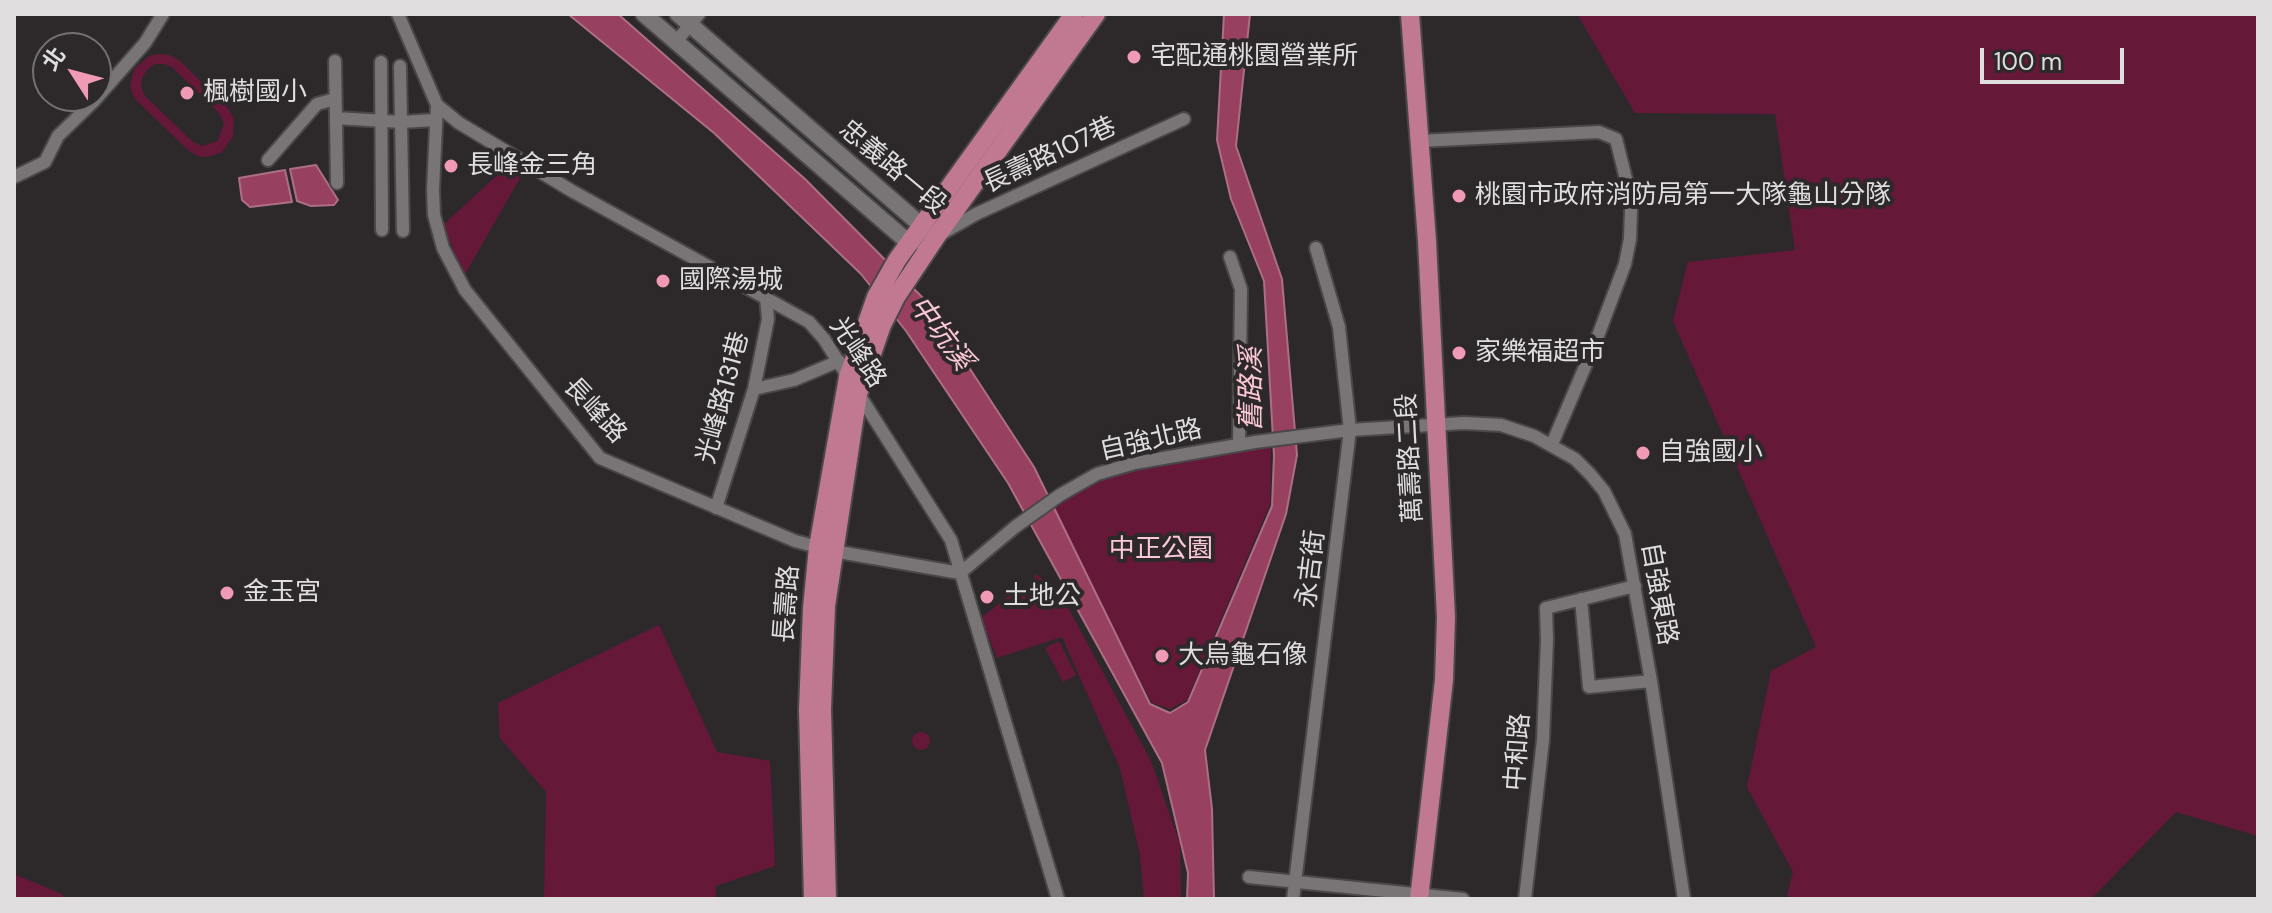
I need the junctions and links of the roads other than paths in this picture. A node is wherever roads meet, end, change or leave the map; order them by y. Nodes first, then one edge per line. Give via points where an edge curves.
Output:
1 (163, 14) edge
2 (398, 14) edge
3 (644, 14) edge
4 (1074, 14) edge
5 (1096, 14) edge
6 (1410, 14) edge
7 (689, 18) edge
8 (675, 43) junction
9 (335, 61) dead end
10 (381, 62) dead end
11 (400, 66) dead end
12 (335, 99) junction
13 (437, 105) junction
14 (336, 118) junction
15 (1184, 119) dead end
16 (435, 120) junction
17 (382, 121) junction
18 (401, 122) junction
19 (1419, 141) junction
20 (268, 160) dead end
21 (14, 177) edge
22 (337, 183) dead end
23 (920, 225) junction
24 (382, 230) dead end
25 (403, 231) dead end
26 (936, 237) junction
27 (908, 242) junction
28 (1316, 248) dead end
29 (1230, 257) dead end
30 (766, 298) junction
31 (874, 322) junction
32 (843, 369) junction
33 (754, 389) junction
34 (858, 394) junction
35 (1435, 426) junction
36 (1350, 430) junction
37 (1552, 444) junction
38 (1239, 445) junction
39 (716, 508) junction
40 (826, 549) junction
41 (960, 573) junction
42 (1635, 586) junction
43 (1581, 599) junction
44 (1651, 681) junction
45 (816, 744) junction
46 (1249, 877) dead end
47 (1295, 880) junction
48 (1419, 896) edge
49 (813, 899) edge
50 (827, 899) edge
51 (1058, 899) edge
52 (1293, 899) edge
53 (1463, 899) edge
54 (1525, 899) edge
55 (1684, 899) edge

1 - 21 street via 135,55 58,136 45,162
2 - 13 street, 光峰路
3 - 8 main road, 忠義路一段
4 - 23 main road
5 - 26 main road
6 - 19 main road, 萬壽路二段
7 - 8 street
7 - 23 main road, 忠義路一段
8 - 27 main road, 忠義路一段
9 - 12 street
10 - 17 street
11 - 18 street
12 - 14 street
12 - 20 street via 317,104
13 - 16 street, 長峰路
13 - 30 street, 光峰路 via 572,191
14 - 17 street
14 - 22 street
15 - 26 street, 長壽路107巷
16 - 18 street
16 - 39 street, 長峰路 via 434,215 443,248 465,290 600,458
17 - 18 street
17 - 24 street
18 - 25 street
19 - 35 main road, 萬壽路二段
19 - 37 street via 1599,132 1616,139 1631,211 1625,264
23 - 26 main road, 忠義路一段
23 - 27 main road
26 - 27 main road, 忠義路一段
26 - 31 main road
27 - 31 main road
28 - 36 street, 永吉街 via 1339,327
29 - 38 street via 1241,289
30 - 32 street, 光峰路 via 809,322
30 - 33 street, 光峰路131巷 via 768,319
31 - 32 main road, 長壽路
31 - 34 main road, 長壽路
32 - 33 street
32 - 34 street, 光峰路
32 - 40 main road, 長壽路
33 - 39 street, 光峰路131巷
34 - 40 main road, 長壽路
34 - 41 street, 光峰路 via 951,540
35 - 36 street
35 - 37 street, 自強東路 via 1501,425
35 - 48 main road, 萬壽路二段 via 1445,649
36 - 38 street, 自強北路
36 - 47 street, 永吉街
37 - 42 street, 自強東路 via 1575,459 1604,491 1625,534
38 - 41 street, 自強北路 via 1107,470 1060,495
39 - 40 street, 長峰路
40 - 41 street, 長峰路
40 - 45 main road, 長壽路
41 - 51 street, 光峰路
42 - 43 street
42 - 44 street, 自強東路
43 - 44 street via 1589,687
43 - 54 street, 中和路 via 1546,608 1543,740
44 - 55 street, 自強東路
45 - 49 main road, 長壽路
45 - 50 main road, 長壽路
46 - 47 street
47 - 48 street
47 - 52 street, 永吉街
48 - 53 street

